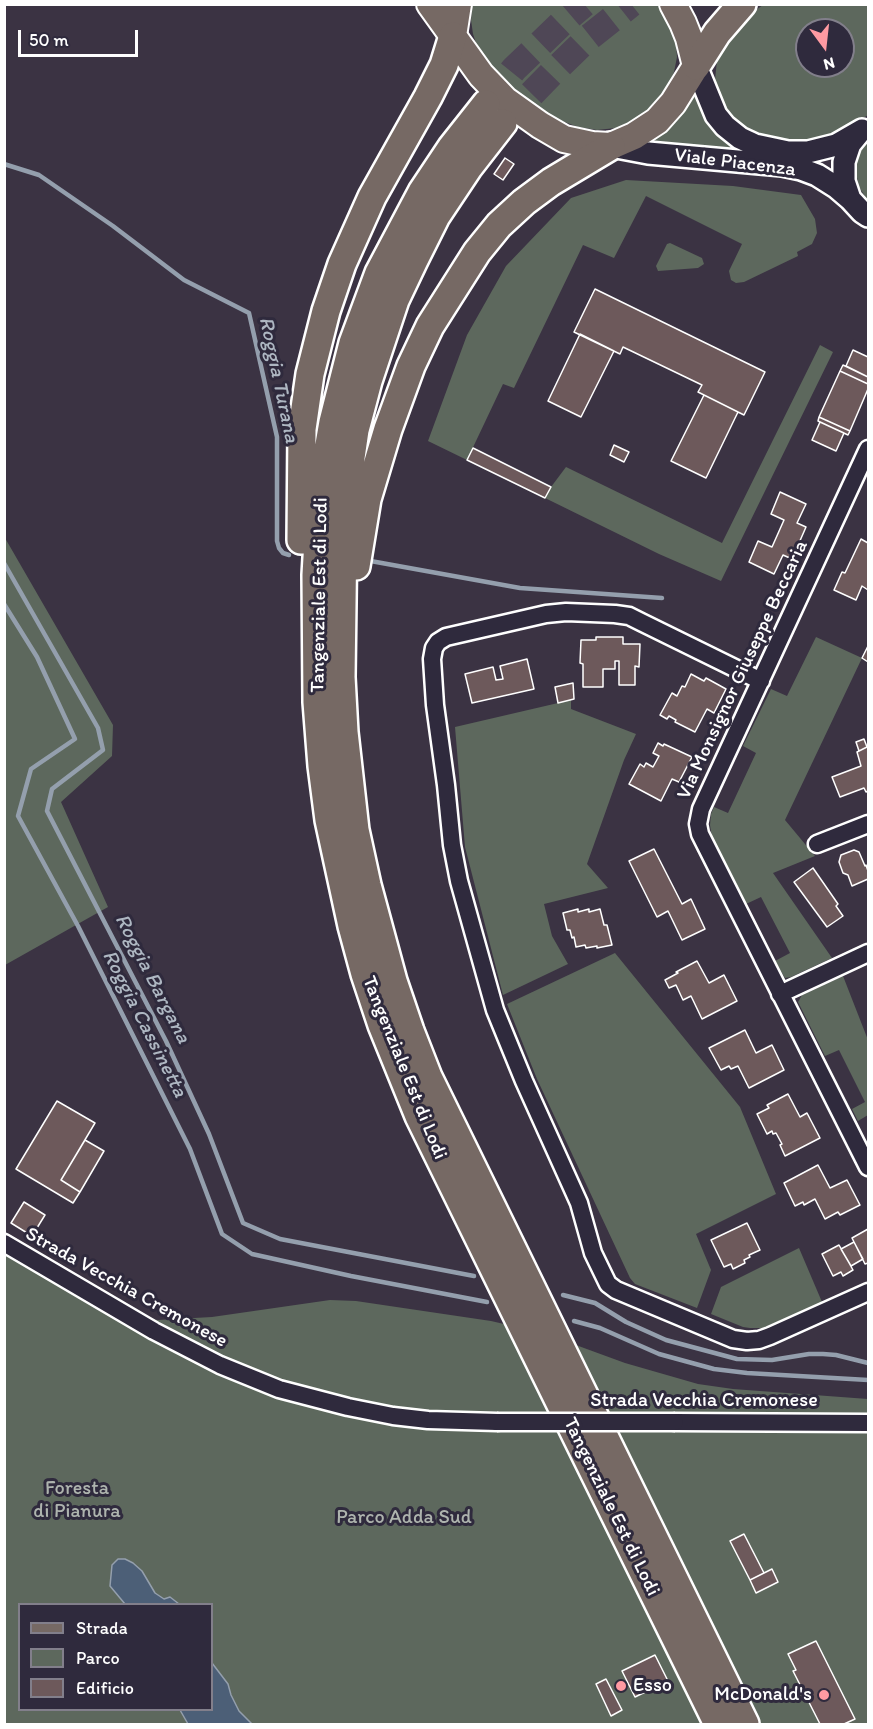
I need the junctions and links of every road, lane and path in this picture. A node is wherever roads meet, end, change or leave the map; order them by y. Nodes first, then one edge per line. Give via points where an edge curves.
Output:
1 (430, 4) edge
2 (458, 4) edge
3 (673, 4) edge
4 (742, 4) edge
5 (453, 36) junction
6 (696, 66) junction
7 (865, 127) edge
8 (611, 146) junction
9 (850, 199) junction
10 (868, 216) edge
11 (868, 449) edge
12 (341, 676) junction
13 (761, 681) junction
14 (317, 702) junction
15 (868, 824) edge
16 (818, 844) dead end
17 (868, 953) edge
18 (780, 993) junction
19 (868, 1167) edge
20 (4, 1243) edge
21 (868, 1292) edge
22 (868, 1423) edge
23 (718, 1725) edge
24 (745, 1725) edge

1 - 5 main road
2 - 5 main road
3 - 6 main road via 689,38
4 - 6 highway
5 - 8 main road via 481,75 523,113 564,139
5 - 14 highway via 444,65 372,196 342,264 310,374 303,429 302,672
6 - 7 street, Viale Piacenza via 716,115 740,138 754,145 808,152 836,145
6 - 8 main road via 657,121
7 - 9 street via 850,144 844,162 844,181
8 - 9 street, Viale Piacenza via 801,169
8 - 12 highway via 551,182 499,225 430,326 392,419 368,499 356,565 351,644
9 - 10 street, Viale Piacenza
11 - 13 street, Via Monsignor Giuseppe Beccaria
12 - 14 highway, Tangenziale Est di Lodi via 343,528 356,430 368,381 395,300 494,114 452,147 422,192 379,273 353,343 324,473 316,575
12 - 24 highway, Tangenziale Est di Lodi via 355,830 380,937 410,1031 428,1077
13 - 18 street, Via Monsignor Giuseppe Beccaria via 701,809 698,824
13 - 21 street via 628,616 615,614 546,614 446,637 434,648 432,659 454,854 495,1010 579,1203 593,1253 608,1284 733,1339 747,1341 770,1336
14 - 23 highway, Tangenziale Est di Lodi via 322,766 341,877 382,1026 424,1126
15 - 16 street
17 - 18 street
18 - 19 street, Via Monsignor Giuseppe Beccaria
20 - 22 street, Strada Vecchia Cremonese, bridge via 220,1365 279,1389 348,1407 428,1420

